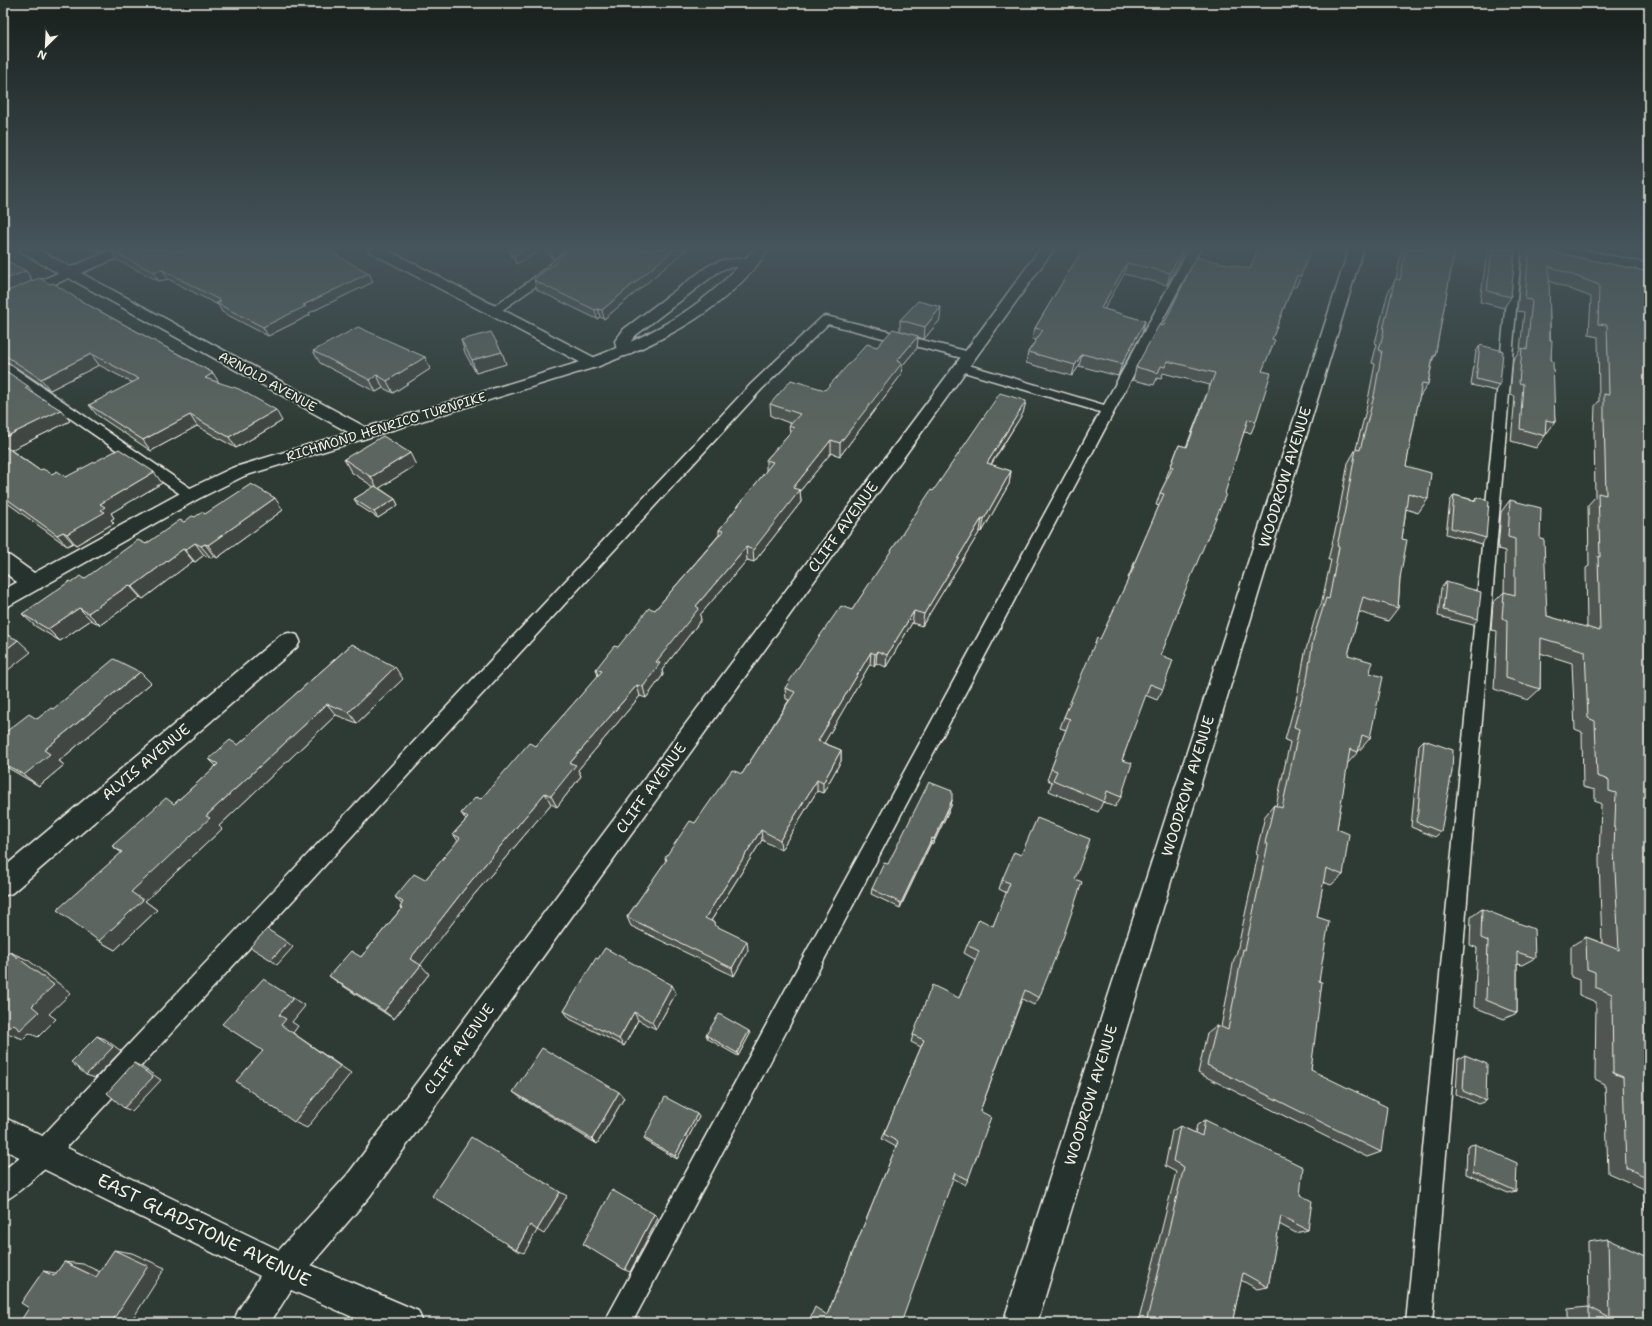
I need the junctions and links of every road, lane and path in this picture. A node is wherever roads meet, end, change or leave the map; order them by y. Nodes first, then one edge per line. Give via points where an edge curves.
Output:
1 (139, 311) edge
2 (494, 311) edge
3 (658, 311) edge
4 (700, 311) edge
5 (1003, 311) edge
6 (1162, 311) edge
7 (1337, 311) edge
8 (1510, 311) edge
9 (625, 351) junction
10 (966, 362) junction
11 (593, 363) junction
12 (3, 366) edge
13 (1107, 410) junction
14 (363, 433) junction
15 (191, 495) junction
16 (3, 561) edge
17 (34, 583) junction
18 (3, 600) edge
19 (289, 641) dead end
20 (3, 884) edge
21 (3, 1133) edge
22 (44, 1153) junction
23 (3, 1189) edge
24 (284, 1270) junction
25 (250, 1323) edge
26 (406, 1323) edge
27 (616, 1323) edge
28 (1020, 1323) edge
29 (1419, 1323) edge

1 - 14 street, ARNOLD AVENUE
2 - 11 street
3 - 9 street via 630,332 623,341
4 - 9 street, RICHMOND HENRICO TURNPIKE via 668,332
5 - 10 street, CLIFF AVENUE
6 - 13 lane
7 - 28 street, WOODROW AVENUE
8 - 29 lane
9 - 11 street, RICHMOND HENRICO TURNPIKE
10 - 13 lane
10 - 22 lane via 826,320 756,387
10 - 24 street, CLIFF AVENUE via 359,1185
11 - 14 street, RICHMOND HENRICO TURNPIKE
12 - 15 lane
13 - 27 lane
14 - 15 street, RICHMOND HENRICO TURNPIKE via 238,472
15 - 17 street, RICHMOND HENRICO TURNPIKE
16 - 17 street
17 - 18 street, RICHMOND HENRICO TURNPIKE
19 - 20 street, ALVIS AVENUE
21 - 22 street, EAST GLADSTONE AVENUE
22 - 23 lane
22 - 24 street, EAST GLADSTONE AVENUE
24 - 25 street, CLIFF AVENUE
24 - 26 street, EAST GLADSTONE AVENUE

